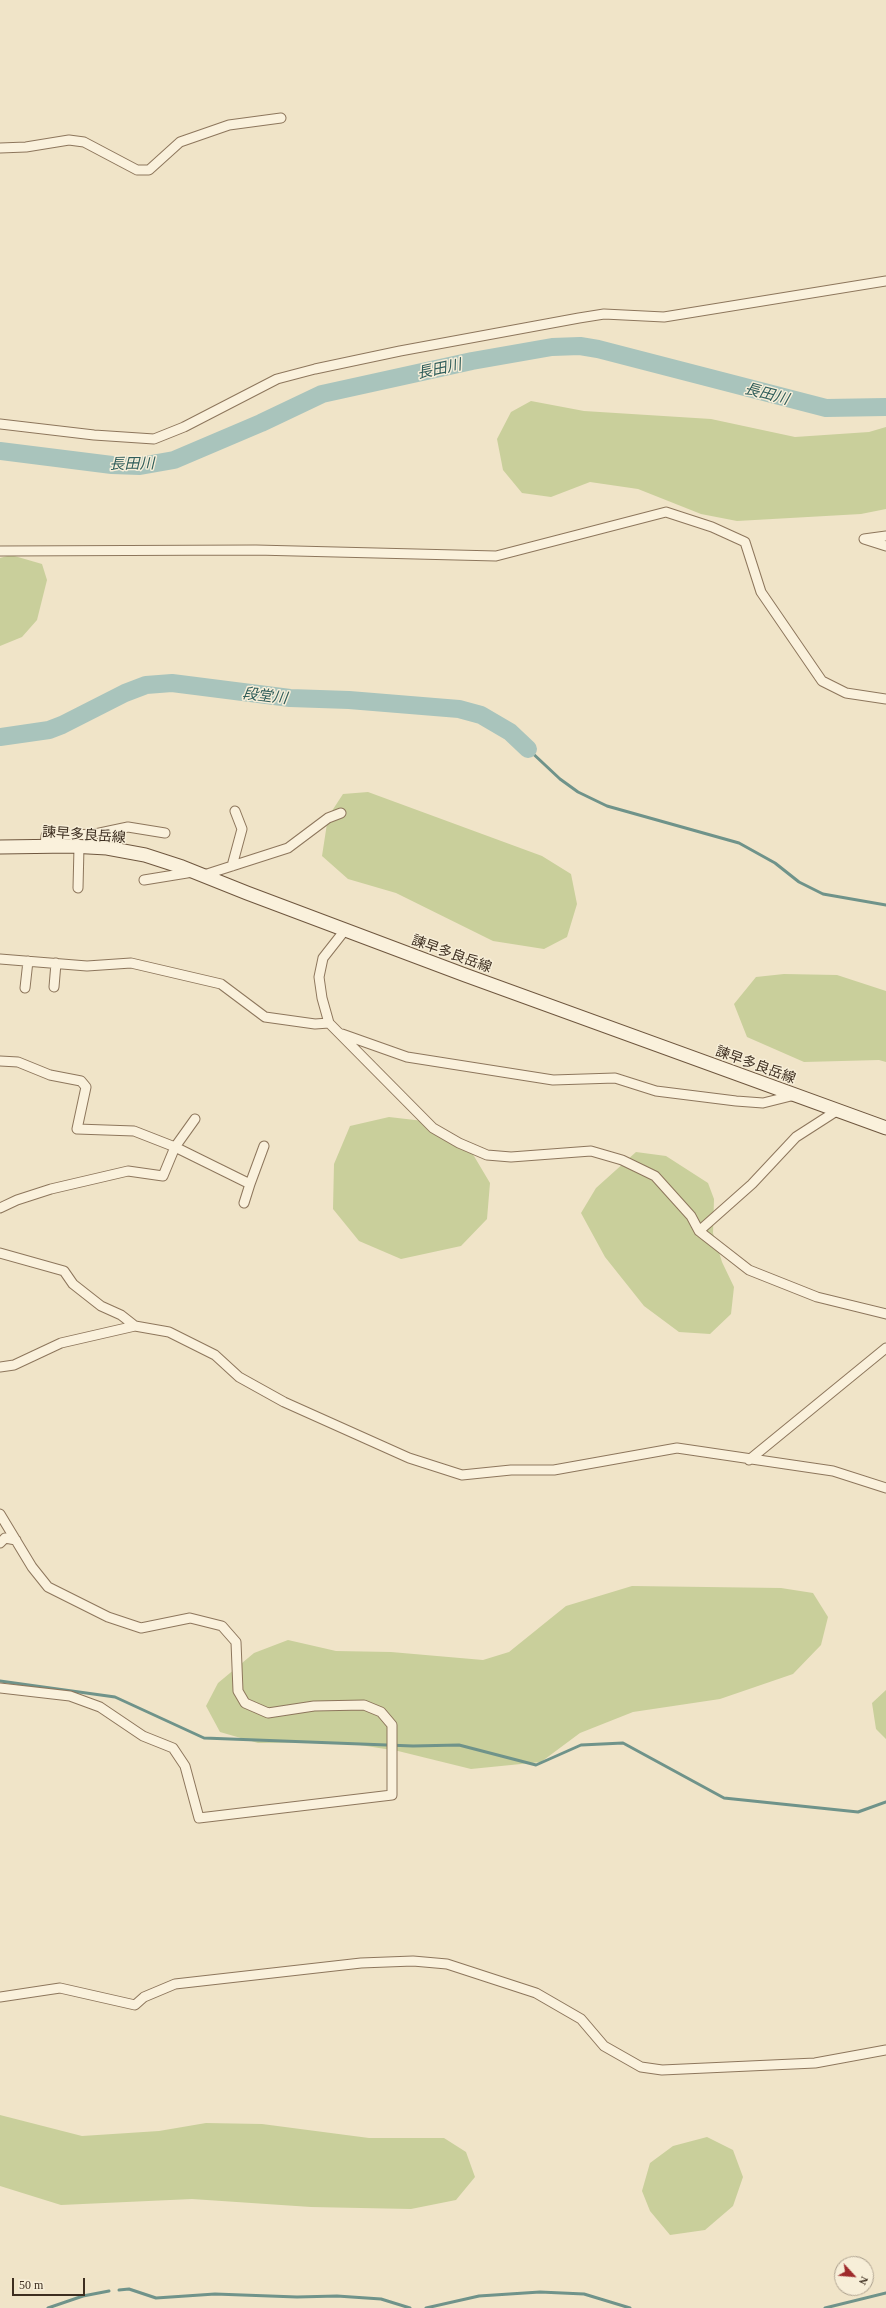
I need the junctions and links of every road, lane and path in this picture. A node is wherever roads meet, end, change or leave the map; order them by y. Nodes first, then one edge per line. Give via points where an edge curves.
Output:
1 (281, 118) dead end
2 (0, 148) edge
3 (886, 281) edge
4 (0, 424) edge
5 (886, 536) edge
6 (886, 546) edge
7 (0, 551) edge
8 (886, 699) edge
9 (235, 811) dead end
10 (341, 813) dead end
11 (165, 833) dead end
12 (45, 846) junction
13 (79, 846) junction
14 (0, 847) edge
15 (232, 866) junction
16 (199, 873) junction
17 (144, 880) dead end
18 (78, 888) dead end
19 (345, 930) junction
20 (0, 959) edge
21 (28, 961) junction
22 (56, 963) junction
23 (54, 987) dead end
24 (25, 988) dead end
25 (329, 1023) junction
26 (338, 1033) junction
27 (0, 1061) edge
28 (796, 1095) junction
29 (838, 1110) junction
30 (195, 1119) dead end
31 (886, 1128) edge
32 (264, 1146) dead end
33 (175, 1147) junction
34 (250, 1184) junction
35 (244, 1203) dead end
36 (0, 1208) edge
37 (699, 1232) junction
38 (0, 1253) edge
39 (886, 1314) edge
40 (135, 1326) junction
41 (886, 1348) edge
42 (0, 1366) edge
43 (749, 1460) junction
44 (886, 1488) edge
45 (0, 1514) edge
46 (16, 1540) junction
47 (0, 1543) edge
48 (0, 1688) edge
49 (0, 1997) edge
50 (886, 2050) edge

1 - 2 street via 228,125 180,142 149,170 137,170 84,142 69,140 26,147
3 - 4 street via 664,317 604,314 315,369 277,379 184,427 154,439
5 - 6 street via 864,539
7 - 8 street via 256,550 496,556 666,512 712,527 745,542 761,592 822,682 846,692
9 - 15 street via 242,830
10 - 15 street via 328,818 288,848
11 - 12 street via 128,827 95,834 46,836
12 - 13 main road, 諫早多良岳線
12 - 14 main road, 諫早多良岳線
13 - 16 main road, 諫早多良岳線 via 145,855
13 - 18 street
15 - 16 street
16 - 17 street
16 - 19 main road, 諫早多良岳線
19 - 25 street via 323,958 319,977
19 - 28 main road, 諫早多良岳線
20 - 21 street
21 - 22 street
21 - 24 street
22 - 23 street
22 - 25 street via 87,966 131,963 168,970 221,984 265,1017 315,1024
25 - 26 street
26 - 28 street via 408,1057 553,1080 615,1078 656,1091 763,1103
26 - 37 street via 433,1128 459,1143 487,1155 510,1157 591,1151 622,1160 655,1176 691,1216
27 - 33 street via 18,1062 50,1076 81,1082 86,1087 77,1129 134,1131
28 - 29 main road, 諫早多良岳線
29 - 31 main road, 諫早多良岳線
29 - 37 street via 796,1137 752,1184
30 - 33 street
32 - 34 street
33 - 34 street
33 - 36 street via 163,1176 128,1171 51,1189
34 - 35 street
37 - 39 street via 749,1270 817,1297
38 - 40 street via 64,1271 73,1284 101,1306 121,1314
40 - 42 street via 61,1343 14,1365
40 - 43 street via 169,1332 215,1355 239,1377 284,1402 409,1458 462,1475 511,1470 554,1470 677,1448
41 - 43 street
43 - 44 street via 833,1471
45 - 46 street
46 - 47 street via 5,1538
46 - 48 street via 32,1567 48,1586 108,1617 141,1628 190,1618 222,1626 236,1642 238,1691 245,1703 268,1712 314,1706 364,1705 381,1712 392,1725 392,1795 199,1818 186,1766 173,1748 142,1736 100,1707 70,1696
49 - 50 street via 60,1988 135,2005 144,1997 175,1984 361,1963 414,1961 447,1964 536,1993 581,2019 604,2046 641,2067 662,2070 815,2063

